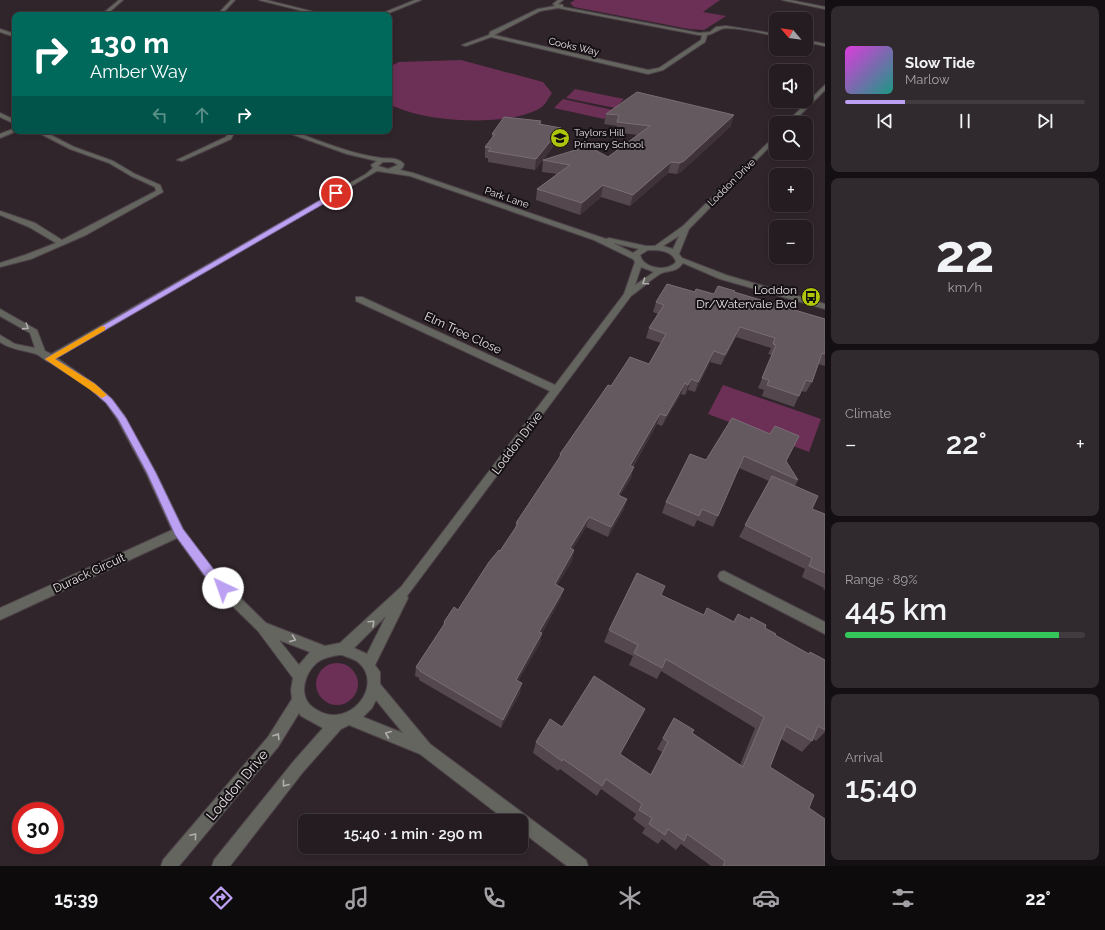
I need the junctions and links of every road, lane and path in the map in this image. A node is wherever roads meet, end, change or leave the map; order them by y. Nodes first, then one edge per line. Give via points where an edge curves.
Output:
1 (121, 0) edge
2 (233, 0) edge
3 (261, 0) edge
4 (419, 0) edge
5 (561, 0) edge
6 (566, 0) edge
7 (784, 0) edge
8 (557, 6) junction
9 (562, 6) junction
10 (825, 8) edge
11 (576, 11) junction
12 (107, 12) edge
13 (222, 12) edge
14 (311, 12) edge
15 (388, 12) edge
16 (0, 30) edge
17 (705, 34) junction
18 (769, 34) edge
19 (12, 35) edge
20 (492, 36) junction
21 (813, 42) edge
22 (464, 45) dead end
23 (825, 45) edge
24 (825, 87) edge
25 (0, 115) edge
26 (796, 116) edge
27 (12, 121) edge
28 (12, 131) edge
29 (44, 134) edge
30 (231, 134) edge
31 (295, 134) edge
32 (0, 136) edge
33 (769, 143) edge
34 (358, 156) junction
35 (180, 160) dead end
36 (382, 160) junction
37 (401, 166) junction
38 (375, 167) junction
39 (394, 171) junction
40 (385, 172) junction
41 (411, 174) junction
42 (368, 175) junction
43 (0, 213) edge
44 (686, 228) junction
45 (597, 238) junction
46 (61, 243) junction
47 (646, 248) junction
48 (656, 248) junction
49 (677, 256) junction
50 (637, 259) junction
51 (0, 265) edge
52 (675, 268) junction
53 (661, 270) junction
54 (723, 277) junction
55 (628, 294) junction
56 (359, 298) dead end
57 (825, 307) edge
58 (0, 312) edge
59 (0, 338) edge
60 (45, 355) junction
61 (557, 390) junction
62 (178, 532) junction
63 (724, 576) dead end
64 (405, 591) junction
65 (0, 614) edge
66 (262, 627) junction
67 (825, 628) edge
68 (343, 649) junction
69 (325, 652) junction
70 (369, 664) junction
71 (300, 677) junction
72 (374, 687) junction
73 (299, 700) junction
74 (344, 721) junction
75 (425, 749) junction
76 (512, 814) edge
77 (528, 826) edge
78 (169, 866) edge
79 (220, 866) edge
80 (580, 866) edge

1 - 12 street
2 - 13 street
3 - 14 street
4 - 15 street
5 - 8 street via 555,4
6 - 9 street
7 - 10 street
8 - 9 street
8 - 11 street
8 - 20 street via 539,10 492,32
9 - 11 street
11 - 17 street via 682,32
16 - 19 street
17 - 18 street via 726,27
17 - 20 street, Cooks Way via 703,41 654,71 642,71
20 - 22 street
21 - 23 street
24 - 26 street
25 - 27 street
28 - 32 street
29 - 46 street via 72,148 111,162 158,186 160,192
30 - 35 street via 229,138
31 - 34 street
33 - 44 street, Loddon Drive
34 - 36 street
34 - 38 street
36 - 37 street, Park Lane via 397,161
36 - 38 street
37 - 39 street
37 - 41 street, Park Lane
38 - 40 street
38 - 42 street
39 - 40 street
39 - 41 street, Park Lane
40 - 42 street
41 - 45 street, Park Lane
42 - 60 street
43 - 46 street via 45,230
44 - 48 street, Loddon Drive
44 - 49 street, Loddon Drive
45 - 47 street, Park Lane
45 - 50 street, Park Lane
46 - 51 street
47 - 48 street, Park Lane
47 - 50 street via 639,251
48 - 49 street, Park Lane
49 - 52 street, Loddon Drive via 679,265
49 - 54 street, Park Lane
50 - 53 street, Park Lane via 648,268
50 - 55 street, Loddon Drive
52 - 53 street
52 - 54 street
53 -> 55 street, Loddon Drive
54 - 57 street
55 - 61 street, Loddon Drive
56 - 61 street, Elm Tree Close
58 -> 60 street via 34,332
59 - 60 street via 12,346
60 - 62 street via 92,386 109,401 151,473
61 - 64 street, Loddon Drive
62 - 65 street, Durack Circuit
62 - 66 street via 214,580
63 - 67 street
68 -> 64 street, Loddon Drive
64 - 70 street, Loddon Drive
66 -> 69 street
66 - 71 street
68 - 69 street
68 - 70 street via 362,657
69 - 71 street via 305,666
70 - 72 street
71 - 73 street via 297,688
72 - 74 street via 367,706 360,713
72 - 75 street
73 - 74 street via 304,710 313,718 324,722
78 -> 73 street, Loddon Drive via 273,742
75 -> 74 street
74 -> 79 street via 298,767
75 - 76 street
77 - 80 street

